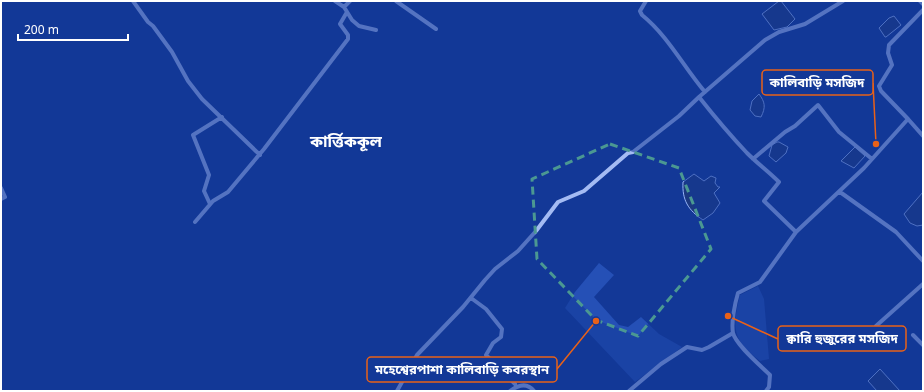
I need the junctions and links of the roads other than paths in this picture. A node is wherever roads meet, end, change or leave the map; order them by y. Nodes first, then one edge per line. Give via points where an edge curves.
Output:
1 (133, 1) edge
2 (335, 1) edge
3 (350, 1) edge
4 (396, 1) edge
5 (646, 1) edge
6 (843, 1) edge
7 (920, 1) edge
8 (923, 4) edge
9 (344, 7) junction
10 (923, 10) edge
11 (347, 12) junction
12 (436, 29) dead end
13 (376, 30) dead end
14 (704, 92) junction
15 (699, 96) junction
16 (222, 117) junction
17 (908, 119) junction
18 (923, 136) edge
19 (260, 154) junction
20 (754, 159) junction
21 (872, 159) junction
22 (1, 188) edge
23 (840, 192) junction
24 (1, 199) edge
25 (210, 204) junction
26 (195, 222) dead end
27 (796, 232) junction
28 (923, 261) edge
29 (923, 284) edge
30 (471, 298) junction
31 (876, 326) dead end
32 (733, 333) junction
33 (913, 335) dead end
34 (923, 345) edge
35 (515, 384) dead end
36 (397, 391) edge
37 (510, 391) edge
38 (534, 391) edge
39 (629, 391) edge
40 (766, 391) edge

1 - 16 street via 172,52 188,81 202,99
2 - 9 street
3 - 9 street
4 - 12 street
5 - 14 street via 640,11 662,32
6 - 14 street via 805,24 778,32 765,40
7 - 8 street
9 - 11 street
10 - 17 street via 889,45 888,53 892,65 879,86 881,92
11 - 13 street via 359,26
11 - 19 street via 340,24 348,39
14 - 15 street
15 - 20 street
15 - 30 street via 679,116 633,152 628,153 584,191 558,202 518,251 495,269
16 - 19 street
16 - 25 street via 194,135 209,175 204,191
17 - 18 street
17 - 21 street
19 - 25 street via 228,192
20 - 21 street via 818,105 839,132
20 - 27 street via 779,182 764,201
21 - 23 street
22 - 24 street via 5,197
23 - 27 street
23 - 28 street via 896,232
25 - 26 street
27 - 32 street via 760,282 738,293 734,308
29 - 31 street
30 - 35 street via 486,309 502,329 501,337 493,343 486,354
30 - 36 street via 417,355
32 - 39 street via 702,350 687,347
32 - 40 street via 743,349 770,375
33 - 34 street
37 - 38 street via 517,386 527,385

